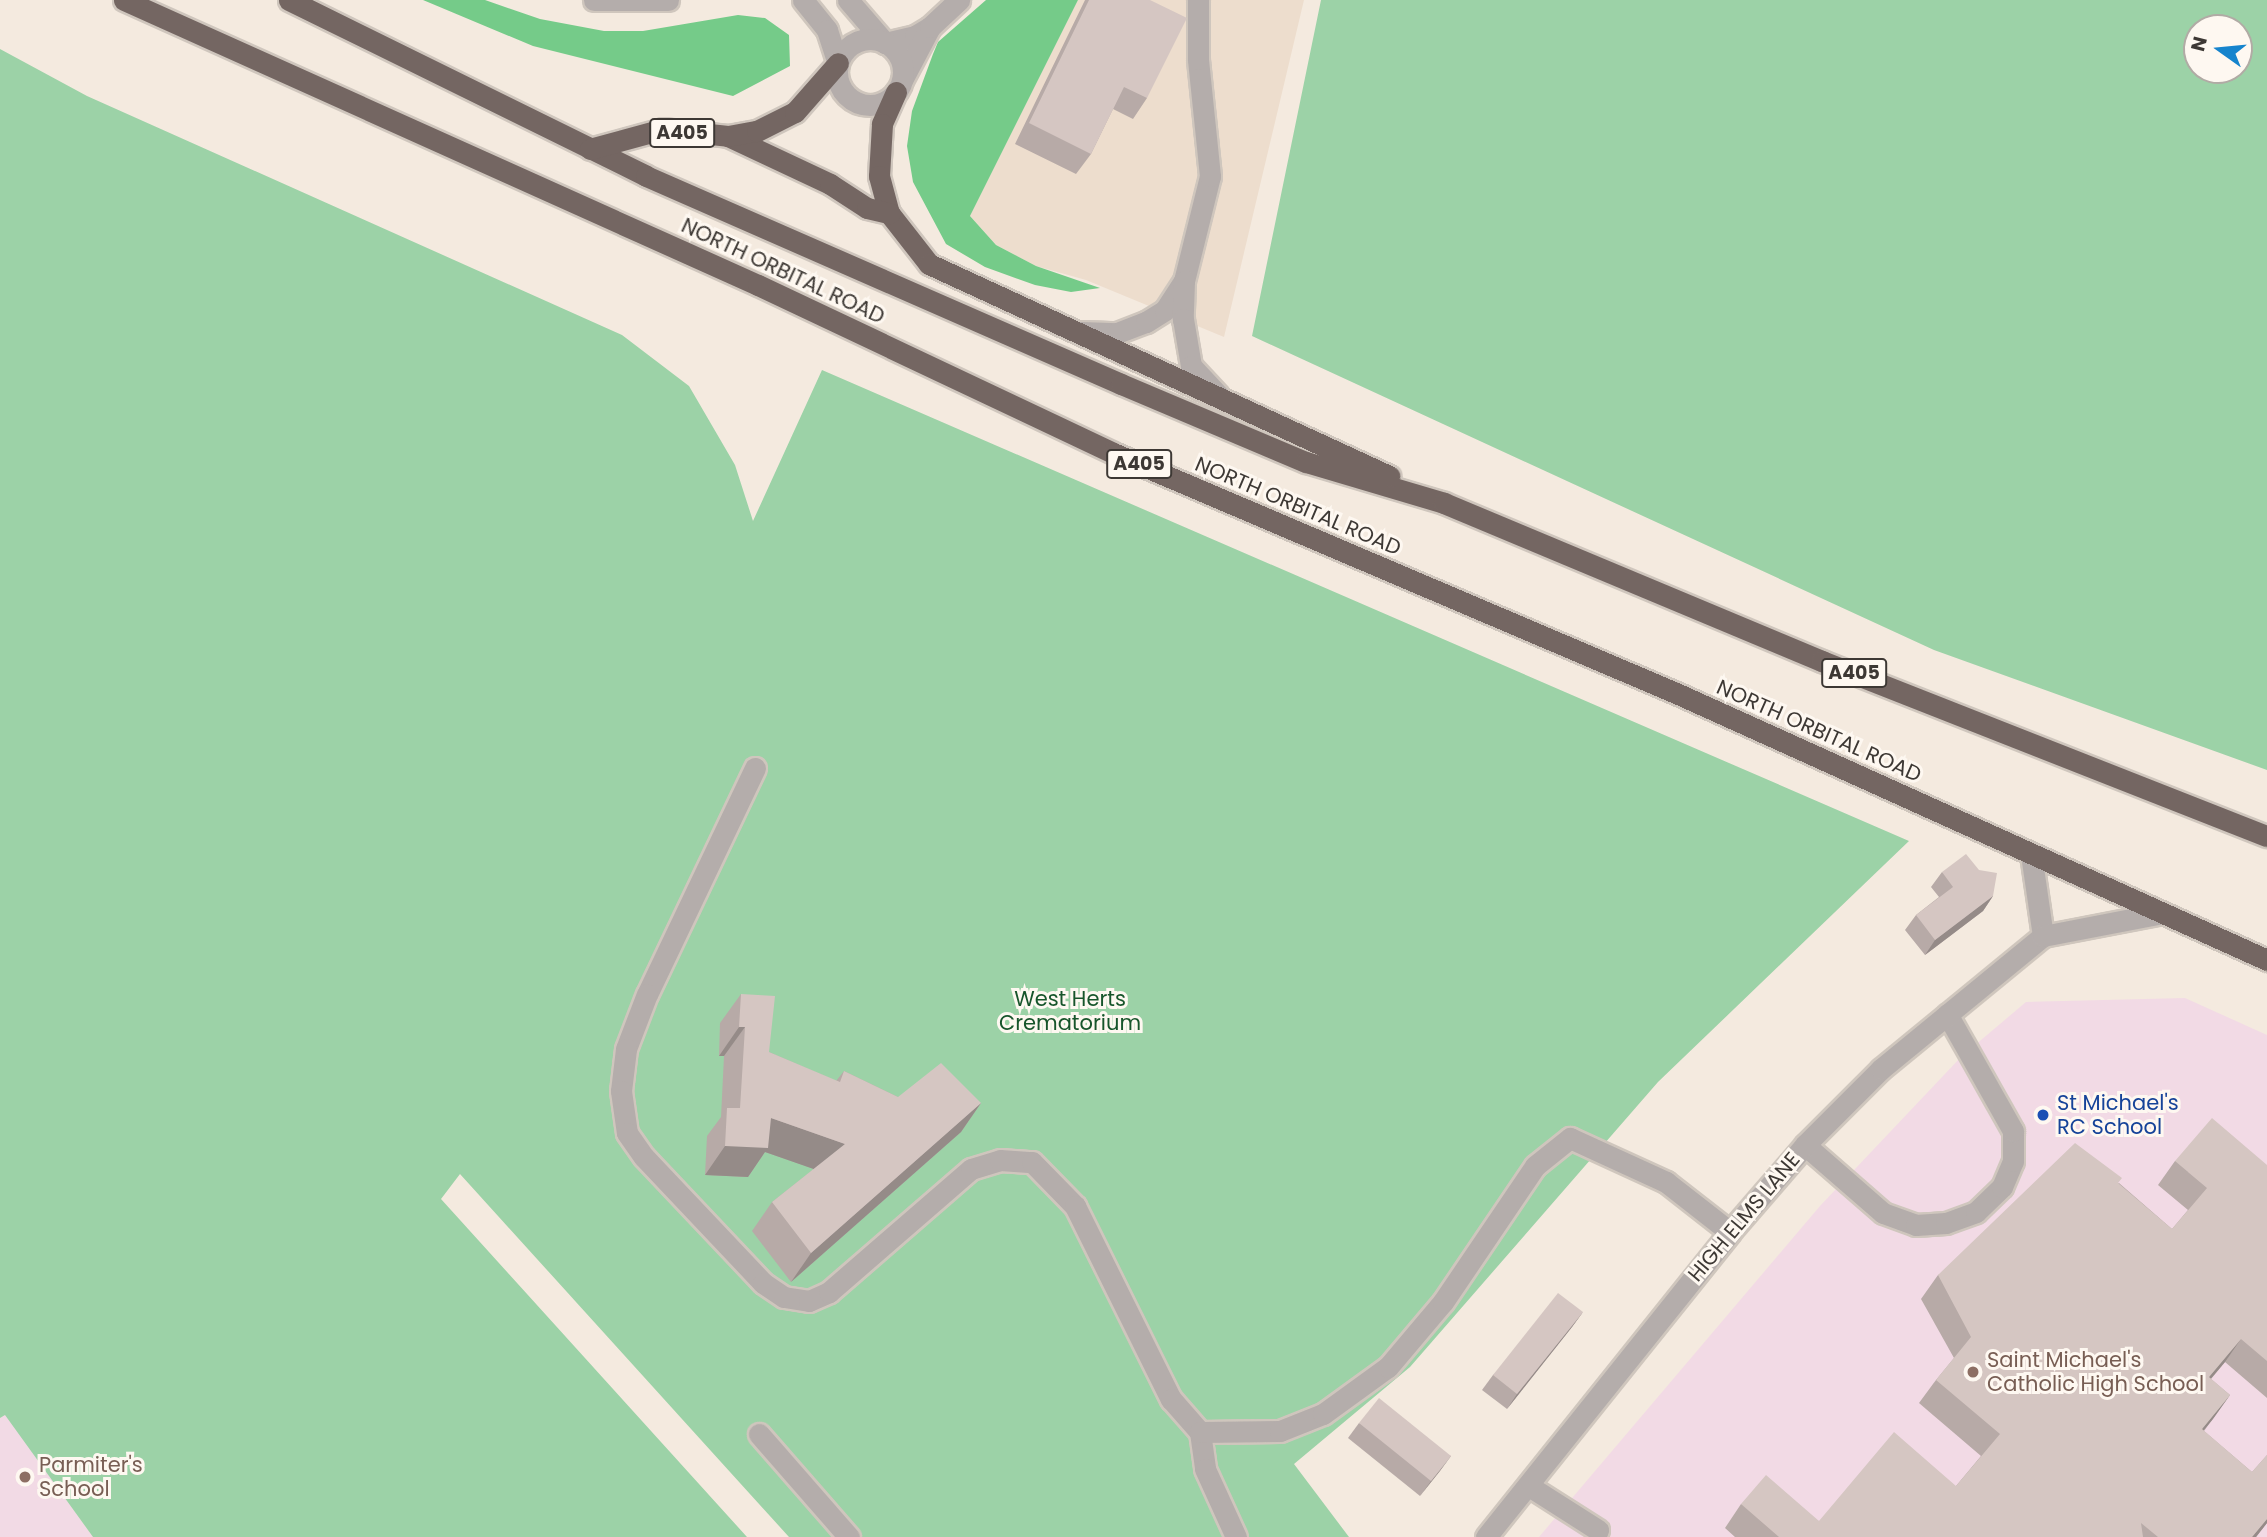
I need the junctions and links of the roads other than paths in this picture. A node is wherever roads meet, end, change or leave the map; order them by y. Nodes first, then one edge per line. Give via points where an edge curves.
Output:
1 (124, 0) edge
2 (289, 0) edge
3 (594, 0) edge
4 (668, 0) edge
5 (803, 0) edge
6 (848, 0) edge
7 (959, 0) edge
8 (1198, 0) edge
9 (930, 27) junction
10 (885, 43) junction
11 (838, 63) junction
12 (899, 87) junction
13 (728, 136) junction
14 (590, 149) junction
15 (889, 213) junction
16 (1184, 281) junction
17 (1067, 330) junction
18 (1231, 404) junction
19 (1444, 503) junction
20 (755, 768) dead end
21 (2267, 836) edge
22 (2031, 854) junction
23 (2162, 913) junction
24 (2043, 936) junction
25 (2267, 960) edge
26 (1947, 1014) junction
27 (1805, 1145) junction
28 (1730, 1232) junction
29 (1200, 1432) junction
30 (759, 1434) dead end
31 (1529, 1486) junction
32 (1598, 1530) dead end
33 (849, 1537) edge
34 (1236, 1537) edge
35 (1486, 1537) edge

1 - 22 highway, NORTH ORBITAL ROAD / A405 via 758,285 1113,453 1676,693
2 - 14 highway, NORTH ORBITAL ROAD / A405
3 - 4 street
5 - 11 street via 827,30
6 - 10 street
7 - 9 street
8 - 16 street via 1198,60 1210,176
9 - 10 street
9 - 12 street
10 - 11 street, A405 via 863,39 843,52
10 - 12 street via 901,60
11 - 12 street via 840,85 856,102 878,104
11 - 13 highway, A405 via 813,95 781,122
12 - 15 highway, A405 via 882,124 879,149 879,176
13 - 14 highway, A405 via 663,129
13 - 15 highway via 830,184 867,208
14 - 19 highway, NORTH ORBITAL ROAD / A405 via 1306,462
15 - 17 highway, A405 via 929,264
16 - 17 street via 1165,310 1146,322 1104,334
16 - 18 street via 1191,366 1204,385
17 - 18 highway, A405
18 - 19 highway, A405
19 - 21 highway, NORTH ORBITAL ROAD / A405 via 1822,661
20 - 29 street via 626,1049 621,1091 627,1133 644,1157 763,1283 784,1297 808,1301 829,1292 971,1169 1000,1160 1032,1162 1075,1206 1171,1399
22 - 23 highway, NORTH ORBITAL ROAD / A405
22 - 24 street
23 - 24 street, HIGH ELMS LANE
23 - 25 highway, NORTH ORBITAL ROAD / A405
24 - 26 street, HIGH ELMS LANE
26 - 27 street, HIGH ELMS LANE via 1881,1069
26 - 27 street via 2013,1131 2013,1161 2003,1187 1976,1212 1946,1223 1916,1224 1883,1213
27 - 28 street, HIGH ELMS LANE
28 - 29 street via 1666,1182 1570,1138 1535,1166 1443,1302 1388,1367 1323,1414 1280,1431
28 - 31 street, HIGH ELMS LANE via 1627,1356
29 - 34 street via 1205,1469
30 - 33 street
31 - 32 street
31 - 35 street, HIGH ELMS LANE

